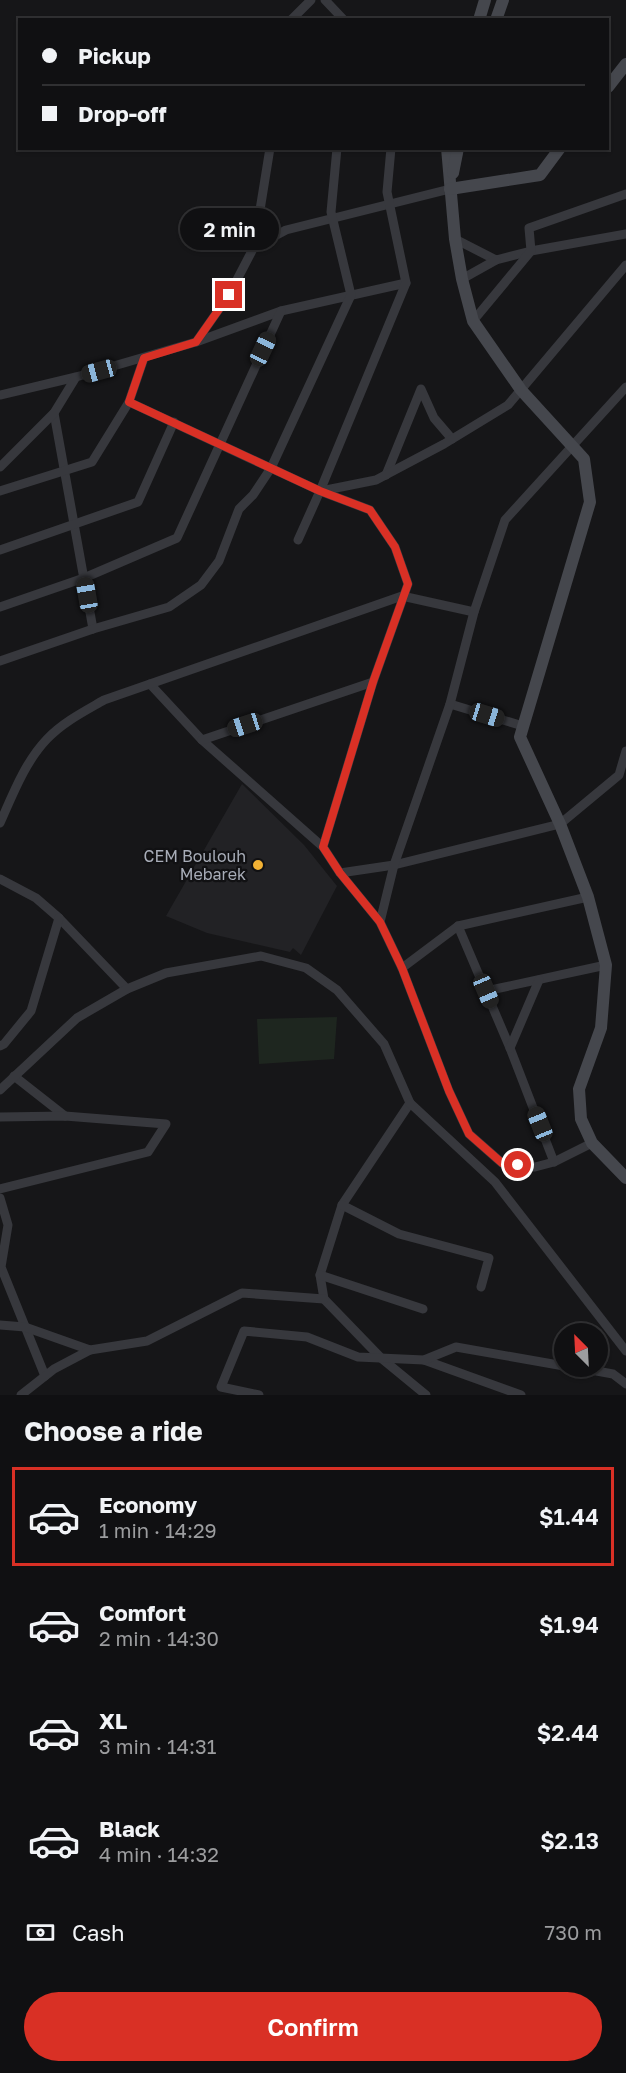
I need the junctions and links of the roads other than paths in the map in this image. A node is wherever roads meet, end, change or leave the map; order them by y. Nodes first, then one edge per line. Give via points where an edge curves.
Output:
1 (311, 0) edge
2 (325, 0) edge
3 (485, 0) edge
4 (502, 0) edge
5 (293, 18) edge
6 (342, 18) edge
7 (480, 18) edge
8 (497, 18) edge
9 (626, 64) edge
10 (609, 86) edge
11 (270, 150) edge
12 (338, 150) edge
13 (391, 150) edge
14 (447, 150) edge
15 (458, 150) edge
16 (559, 150) edge
17 (450, 189) junction
18 (626, 194) edge
19 (389, 204) junction
20 (332, 218) junction
21 (626, 234) edge
22 (455, 239) junction
23 (254, 247) junction
24 (531, 251) junction
25 (496, 260) junction
26 (626, 265) edge
27 (462, 279) junction
28 (406, 283) junction
29 (351, 295) junction
30 (280, 311) junction
31 (473, 321) junction
32 (196, 342) junction
33 (144, 358) junction
34 (76, 377) junction
35 (626, 387) edge
36 (521, 390) junction
37 (0, 395) edge
38 (129, 402) junction
39 (54, 413) junction
40 (174, 422) junction
41 (452, 439) junction
42 (219, 444) junction
43 (573, 445) junction
44 (0, 467) edge
45 (271, 468) junction
46 (65, 471) junction
47 (386, 475) junction
48 (0, 491) edge
49 (320, 491) junction
50 (74, 524) junction
51 (298, 540) dead end
52 (0, 550) edge
53 (84, 578) junction
54 (402, 596) junction
55 (0, 608) edge
56 (474, 612) junction
57 (93, 629) junction
58 (0, 661) edge
59 (373, 682) junction
60 (150, 684) junction
61 (450, 704) junction
62 (523, 726) junction
63 (202, 740) junction
64 (626, 752) edge
65 (0, 823) edge
66 (560, 824) junction
67 (323, 847) junction
68 (394, 865) junction
69 (340, 873) junction
70 (0, 879) edge
71 (588, 897) junction
72 (59, 918) junction
73 (380, 922) junction
74 (458, 927) junction
75 (606, 965) junction
76 (402, 968) junction
77 (539, 980) junction
78 (127, 989) junction
79 (486, 991) junction
80 (0, 1046) edge
81 (510, 1048) junction
82 (14, 1076) junction
83 (0, 1090) edge
84 (410, 1103) junction
85 (65, 1116) junction
86 (0, 1117) edge
87 (592, 1143) junction
88 (555, 1162) junction
89 (626, 1178) edge
90 (0, 1189) edge
91 (0, 1198) edge
92 (342, 1205) junction
93 (320, 1275) junction
94 (482, 1287) dead end
95 (324, 1299) junction
96 (423, 1309) dead end
97 (0, 1325) edge
98 (25, 1327) junction
99 (90, 1350) junction
100 (626, 1351) edge
101 (381, 1358) junction
102 (424, 1360) junction
103 (554, 1364) edge
104 (608, 1373) edge
105 (45, 1376) junction
106 (626, 1384) edge
107 (21, 1395) edge
108 (259, 1395) edge
109 (426, 1395) edge
110 (521, 1395) edge

1 - 5 street
2 - 6 street
3 - 7 street
4 - 8 street
9 - 10 street
11 - 23 street
12 - 20 street
13 - 19 street
14 - 17 street
15 - 17 street
16 - 17 street via 540,175
17 - 19 street
17 - 22 street
18 - 24 street via 528,228
19 - 20 street
19 - 28 street
20 - 23 street via 286,230
20 - 29 street
21 - 24 street
22 - 25 street
22 - 27 street
23 - 32 street via 229,295
24 - 25 street
24 - 31 street
25 - 27 street
26 - 36 street
27 - 31 street
28 - 29 street
28 - 49 street
29 - 30 street
29 - 45 street
30 - 32 street
30 - 42 street
31 - 36 street
32 - 33 street
33 - 34 street
33 - 38 street
34 - 37 street
34 - 39 street
35 - 43 street
36 - 41 street via 508,405
36 - 43 street
38 - 40 street
38 - 46 street via 92,462
39 - 44 street
39 - 46 street
40 - 42 street
40 - 50 street via 138,502
41 - 47 street
41 - 47 street via 434,418 421,389
42 - 45 street
42 - 53 street via 177,538
43 - 56 street via 505,520
43 - 62 street via 584,459 590,502
45 - 49 street
45 - 57 street via 239,509 219,561 201,585 170,607
46 - 48 street
46 - 50 street
47 - 49 street
49 - 51 street
49 - 54 street via 370,510 395,547 408,584
50 - 52 street
50 - 53 street
53 - 55 street
53 - 57 street
54 - 56 street
54 - 59 street
54 - 60 street
56 - 61 street
57 - 58 street
59 - 63 street
59 - 67 street
60 - 63 street
60 - 65 street via 104,700 47,738 25,770
61 - 62 street
61 - 68 street
62 - 66 street via 520,737
63 - 67 street
64 - 66 street via 618,775
66 - 68 street
66 - 71 street
67 - 69 street
68 - 69 street
68 - 73 street
69 - 73 street
70 - 72 street via 36,897
71 - 74 street
71 - 75 street
72 - 78 street
72 - 80 street via 31,1011
73 - 76 street
74 - 76 street
74 - 79 street
75 - 77 street
75 - 87 street via 601,1028 579,1089 581,1119
76 - 88 street via 469,1134 502,1163 535,1167
77 - 79 street
77 - 81 street
78 - 82 street via 77,1018
78 - 84 street via 166,972 261,956 306,968 337,990 384,1044
79 - 81 street
81 - 88 street
82 - 83 street
82 - 85 street
84 - 92 street
84 - 100 street via 495,1182
85 - 86 street
85 - 90 street via 166,1124 147,1152
87 - 88 street
87 - 89 street
91 - 98 street via 8,1225 1,1267
92 - 93 street
92 - 94 street via 399,1234 489,1258
93 - 95 street
93 - 96 street
95 - 99 street via 242,1293 147,1341
95 - 101 street
97 - 98 street
98 - 99 street
98 - 105 street
99 - 105 street
101 - 102 street
101 - 108 street via 358,1357 307,1337 244,1331 221,1387
101 - 109 street
102 - 103 street via 456,1347
102 - 110 street
104 - 106 street
105 - 107 street

